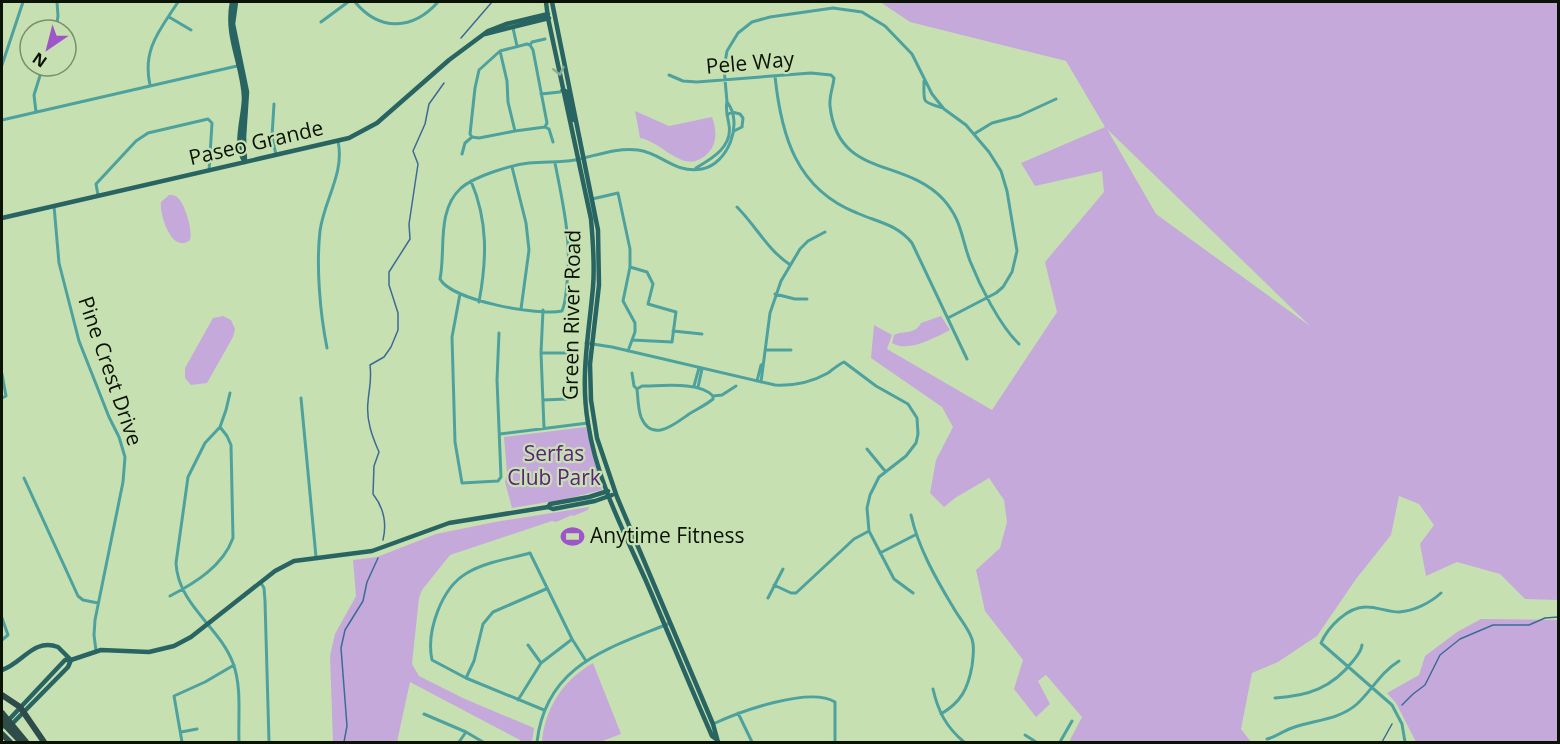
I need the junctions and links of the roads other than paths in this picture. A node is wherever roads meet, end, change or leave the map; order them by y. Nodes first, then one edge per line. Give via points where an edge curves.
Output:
1 (23, 2) edge
2 (57, 2) edge
3 (178, 2) edge
4 (234, 2) edge
5 (348, 2) edge
6 (355, 2) edge
7 (438, 2) edge
8 (546, 2) edge
9 (552, 2) edge
10 (554, 15) junction
11 (548, 16) junction
12 (169, 17) junction
13 (58, 18) edge
14 (321, 22) dead end
15 (513, 28) junction
16 (190, 30) dead end
17 (485, 34) junction
18 (544, 39) dead end
19 (530, 45) junction
20 (517, 46) junction
21 (500, 51) junction
22 (2, 65) edge
23 (239, 65) junction
24 (669, 75) dead end
25 (775, 76) junction
26 (39, 78) edge
27 (924, 79) junction
28 (725, 81) junction
29 (150, 85) junction
30 (563, 90) junction
31 (554, 92) dead end
32 (541, 94) junction
33 (1056, 99) dead end
34 (728, 102) junction
35 (274, 104) dead end
36 (944, 109) junction
37 (36, 112) junction
38 (732, 112) junction
39 (728, 115) junction
40 (2, 120) edge
41 (545, 128) junction
42 (578, 128) junction
43 (514, 131) junction
44 (733, 132) junction
45 (974, 134) junction
46 (472, 137) junction
47 (338, 141) junction
48 (553, 142) dead end
49 (462, 154) dead end
50 (276, 155) junction
51 (580, 159) junction
52 (245, 162) junction
53 (555, 163) junction
54 (512, 167) junction
55 (695, 169) junction
56 (209, 171) junction
57 (471, 181) junction
58 (98, 197) junction
59 (592, 199) junction
60 (54, 207) junction
61 (736, 207) dead end
62 (2, 218) edge
63 (825, 232) dead end
64 (789, 264) junction
65 (630, 267) junction
66 (460, 294) junction
67 (775, 294) junction
68 (988, 298) junction
69 (807, 299) dead end
70 (479, 302) junction
71 (521, 309) junction
72 (543, 310) junction
73 (948, 318) junction
74 (673, 331) junction
75 (499, 333) dead end
76 (702, 334) dead end
77 (632, 340) junction
78 (589, 343) junction
79 (1019, 344) dead end
80 (327, 348) dead end
81 (766, 350) junction
82 (791, 350) dead end
83 (628, 351) junction
84 (541, 353) junction
85 (570, 353) dead end
86 (968, 359) dead end
87 (700, 368) junction
88 (632, 373) dead end
89 (2, 374) edge
90 (759, 382) junction
91 (736, 386) dead end
92 (696, 387) junction
93 (637, 389) junction
94 (230, 393) dead end
95 (713, 396) junction
96 (4, 397) edge
97 (301, 398) dead end
98 (567, 399) dead end
99 (543, 400) junction
100 (590, 422) junction
101 (220, 427) junction
102 (544, 428) junction
103 (500, 434) junction
104 (867, 449) dead end
105 (885, 471) junction
106 (24, 478) dead end
107 (614, 491) junction
108 (608, 493) junction
109 (911, 515) dead end
110 (869, 531) junction
111 (915, 535) junction
112 (880, 553) junction
113 (316, 557) junction
114 (783, 568) dead end
115 (260, 583) junction
116 (774, 585) junction
117 (183, 589) junction
118 (546, 589) junction
119 (913, 593) dead end
120 (1441, 593) dead end
121 (170, 596) dead end
122 (768, 598) dead end
123 (98, 603) junction
124 (2, 618) edge
125 (207, 625) junction
126 (668, 625) junction
127 (572, 639) junction
128 (2, 640) edge
129 (528, 645) dead end
130 (1362, 645) dead end
131 (96, 651) junction
132 (71, 660) junction
133 (586, 661) junction
134 (1399, 661) dead end
135 (541, 663) junction
136 (234, 664) junction
137 (1348, 667) junction
138 (2, 670) edge
139 (686, 674) junction
140 (692, 676) junction
141 (466, 678) junction
142 (1372, 687) junction
143 (933, 689) dead end
144 (2, 695) edge
145 (1275, 698) dead end
146 (518, 700) junction
147 (22, 709) junction
148 (544, 710) junction
149 (2, 713) edge
150 (738, 713) junction
151 (424, 714) dead end
152 (941, 714) junction
153 (704, 718) junction
154 (1072, 721) dead end
155 (713, 724) junction
156 (2, 725) edge
157 (197, 729) dead end
158 (181, 732) junction
159 (465, 732) junction
160 (1025, 735) dead end
161 (5, 737) edge
162 (1267, 739) dead end
163 (717, 741) edge
164 (24, 742) edge
165 (44, 742) edge
166 (182, 742) edge
167 (239, 742) edge
168 (269, 742) edge
169 (459, 742) edge
170 (483, 742) edge
171 (537, 742) edge
172 (752, 742) edge
173 (834, 742) edge
174 (964, 742) edge
175 (1036, 742) edge
176 (1060, 742) edge
177 (1405, 742) edge

1 - 22 street
2 - 13 street
3 - 12 street
4 - 23 main road
5 - 14 street
6 - 7 street via 370,16 396,24 419,18
8 - 11 main road, Green River Road
9 - 10 main road, Green River Road
10 - 11 main road, Paseo Grande
10 - 42 main road, Green River Road
11 - 15 main road, Paseo Grande
11 - 17 main road, Paseo Grande via 499,26
11 -> 30 main road, Green River Road
12 - 16 street
12 - 29 street via 152,44 147,65
15 - 17 main road, Paseo Grande
15 - 20 street
17 - 47 main road, Paseo Grande via 377,123
18 - 19 street
19 - 20 street
19 - 32 street
20 - 21 street
21 - 43 street
21 - 46 street via 477,75
23 - 29 street
23 - 52 main road via 248,102
24 - 28 street, Pele Way via 683,81
25 - 28 street, Pele Way
25 - 68 street, Pele Way via 825,73 834,78 830,103 842,141 855,155 919,180 942,198 959,223 970,260
25 - 73 street via 780,118 803,172 833,201 905,234
26 - 37 street via 34,95
27 - 28 street via 912,54 885,26 861,12 833,8 760,19 745,26 727,51
27 - 36 street
27 - 36 street via 924,101
28 - 34 street
29 - 37 street
30 - 42 main road
30 - 51 main road, Green River Road
31 - 32 street
32 - 41 street
33 - 45 street via 992,123
34 - 38 street
34 - 39 street
35 - 50 street via 272,136
36 - 45 street
37 - 40 street
38 - 39 street
38 - 44 street
38 - 44 street via 740,114 743,123 742,128
39 - 55 street via 726,144 714,158
41 - 43 street
41 - 48 street
42 - 51 main road, Green River Road
43 - 46 street
44 - 55 street via 721,157
45 - 68 street via 1005,180 1017,251 1008,280
46 - 49 street
47 - 50 main road, Paseo Grande
47 - 80 street via 341,162 320,238 321,315
50 - 52 main road, Paseo Grande
51 - 53 street
51 - 55 street via 635,149 675,166
51 - 59 main road, Green River Road
51 - 78 main road, Green River Road via 594,255
52 - 56 main road, Paseo Grande
53 - 54 street
53 - 72 street via 570,259 562,311
54 - 57 street
54 - 71 street via 529,250
56 - 58 main road, Paseo Grande
56 - 58 street via 212,123 208,119 142,137 96,184
57 - 66 street via 454,197 444,225 442,283
57 - 70 street via 480,202 485,236
58 - 60 main road, Paseo Grande
59 - 65 street via 618,193
59 - 78 main road, Green River Road via 600,262
60 - 62 main road, Paseo Grande
60 - 123 street, Pine Crest Drive via 60,263 79,341 125,457
61 - 64 street via 768,247
63 - 64 street via 808,241
64 - 67 street
65 - 74 street via 647,272 653,284 648,304 676,312
65 - 77 street via 623,301 635,323
66 - 70 street
66 - 103 street via 452,337 455,442 462,483 501,477
67 - 69 street
67 - 81 street
68 - 73 street
68 - 79 street
70 - 71 street
71 - 72 street
72 - 84 street
73 - 86 street
74 - 76 street
74 - 77 street via 672,342
75 - 103 street
77 - 83 street
78 - 83 street
78 - 100 main road, Green River Road
81 - 82 street
81 - 90 street
83 - 87 street
84 - 85 street
84 - 99 street
87 - 90 street
87 - 92 street
88 - 93 street
89 - 96 street
90 - 105 street via 797,384 844,362 908,404 917,418 918,434 912,450
91 - 95 street
92 - 93 street
92 - 95 street
93 - 95 street via 641,417 651,428 662,431
94 - 101 street
97 - 113 street
98 - 99 street
99 - 102 street
100 - 102 street
100 - 107 main road, Green River Road
100 - 108 main road, Green River Road via 597,462
101 - 117 street via 206,443 188,477 176,563
101 - 117 street via 231,445 233,538 220,561
102 - 103 street
104 - 105 street
105 - 110 street via 870,495
106 - 123 street via 78,596
107 - 108 main road
107 - 126 main road, Green River Road
108 - 113 main road via 449,524 372,551
108 - 126 main road, Green River Road
109 - 111 street
110 - 112 street
110 - 116 street via 854,539 796,593
111 - 112 street
111 - 152 street via 973,644 968,687 955,706
112 - 119 street via 894,579
113 - 115 main road via 284,566
114 - 116 street
115 - 125 main road
115 - 168 street via 264,593
116 - 122 street
117 - 121 street
117 - 125 street
118 - 127 street
118 - 141 street via 493,612 483,624
118 - 141 street via 530,553 479,567 464,574 454,585 441,600 430,651 432,660
120 - 137 street via 1432,601 1399,612 1357,607 1340,618 1321,642
123 - 131 street, Pine Crest Drive
124 - 128 street via 8,635
125 - 131 main road via 165,650
125 - 136 street
126 - 133 street
126 - 139 main road, Green River Road
126 - 140 main road, Green River Road
127 - 133 street
127 - 135 street
129 - 135 street
130 - 137 street
131 - 132 main road
132 - 138 main road via 58,647 42,645
132 - 147 main road
133 - 148 street via 565,678
134 - 142 street
135 - 146 street
136 - 158 street via 174,696
136 - 167 street
137 - 142 street
137 - 145 street via 1325,687
139 - 140 main road
139 - 153 main road, Green River Road
140 - 155 main road, Green River Road
141 - 146 street
142 - 162 street via 1357,704 1339,715
142 - 177 street via 1398,714
143 - 152 street
144 - 147 highway
146 - 148 street
147 - 156 main road
147 - 161 main road
147 - 165 highway
148 - 171 street
149 - 164 highway
150 - 155 street
150 - 172 street
150 - 173 street via 819,697 835,702
151 - 159 street
152 - 174 street via 946,725
153 - 155 main road
153 - 163 main road, Green River Road
154 - 176 street
155 - 163 main road, Green River Road
156 - 164 highway
157 - 158 street
158 - 166 street
159 - 169 street
159 - 170 street
160 - 175 street

